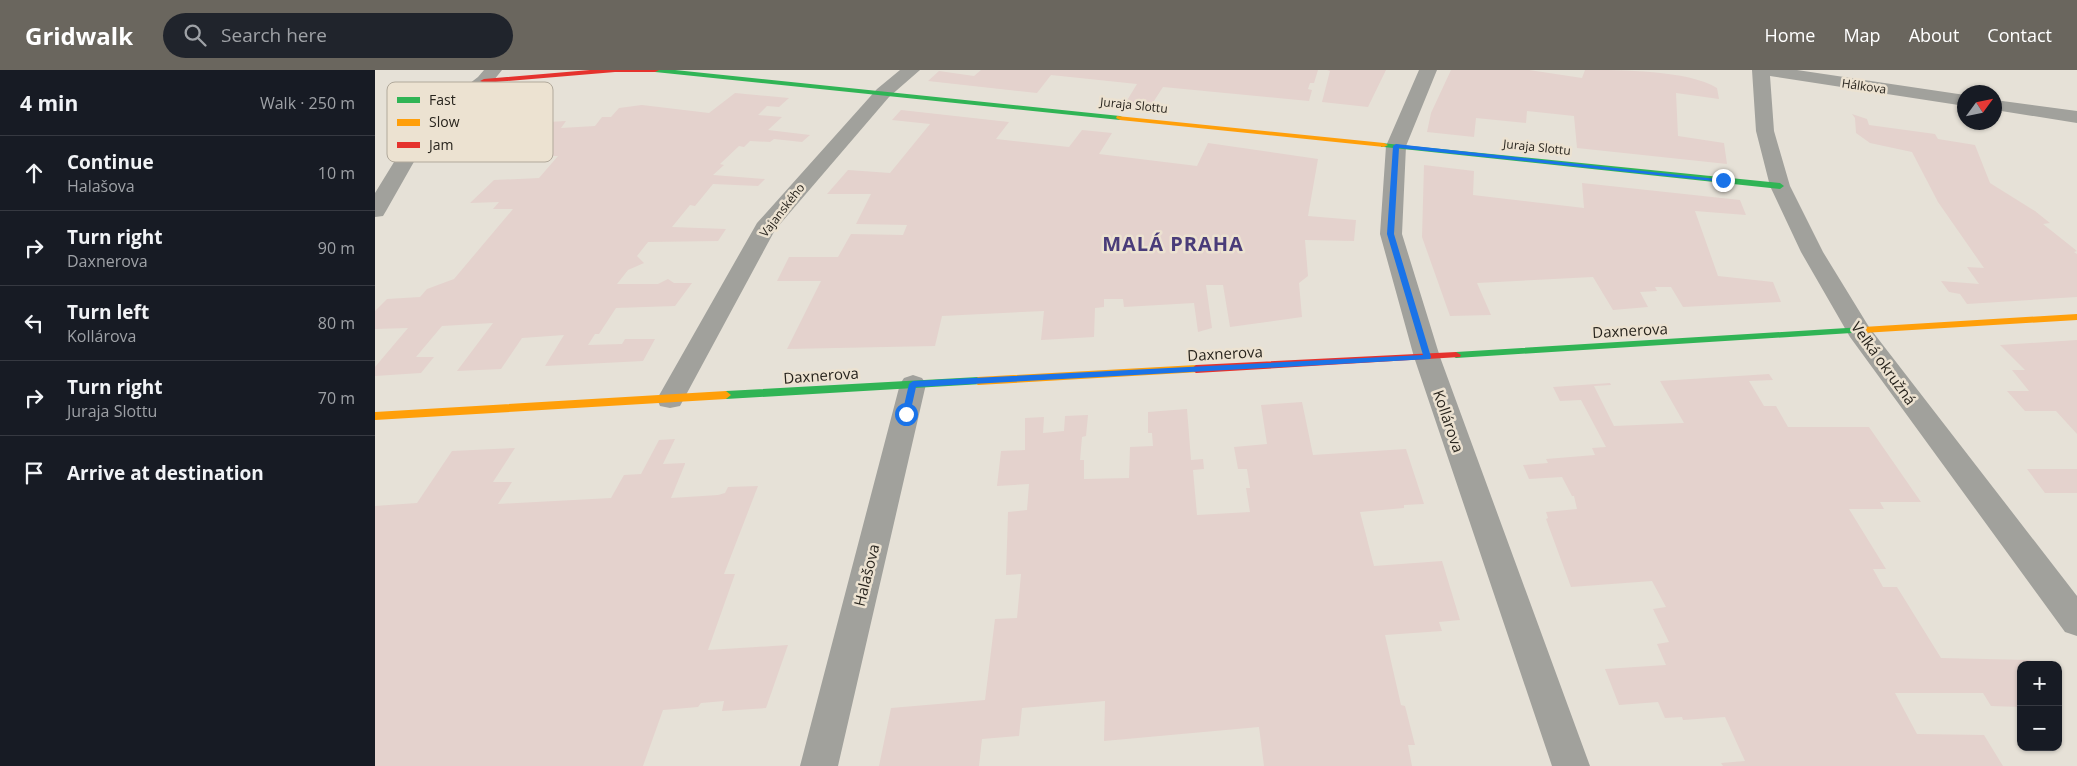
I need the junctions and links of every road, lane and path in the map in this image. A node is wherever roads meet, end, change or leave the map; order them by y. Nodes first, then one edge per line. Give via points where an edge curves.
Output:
1 (911, 70) edge
2 (1428, 70) edge
3 (1762, 70) edge
4 (488, 76) edge
5 (883, 93) junction
6 (1957, 99) edge
7 (2002, 106) edge
8 (2077, 117) edge
9 (1396, 146) junction
10 (404, 162) edge
11 (1780, 186) junction
12 (375, 211) edge
13 (2077, 317) edge
14 (1859, 331) junction
15 (1427, 357) junction
16 (913, 384) junction
17 (670, 400) junction
18 (375, 416) edge
19 (2077, 622) edge
20 (819, 766) edge
21 (1571, 766) edge

1 - 5 street, Vajanského
2 - 9 street, Kollárova
3 - 6 street, Hálkova
3 - 11 street, Veľká okružná via 1765,131
4 - 5 street, Juraja Slottu via 653,70
5 - 9 street, Juraja Slottu
5 - 17 street, Vajanského via 765,228
7 - 8 street
9 - 11 street, Juraja Slottu
9 - 15 street, Kollárova via 1391,234
10 - 12 street
11 - 14 street, Veľká okružná via 1812,252
13 - 14 street, Daxnerova
14 - 15 street, Daxnerova
14 - 19 street, Veľká okružná
15 - 16 street, Daxnerova
15 - 21 street, Kollárova
16 - 17 street, Daxnerova
16 - 20 street, Halašova
17 - 18 street, Daxnerova

